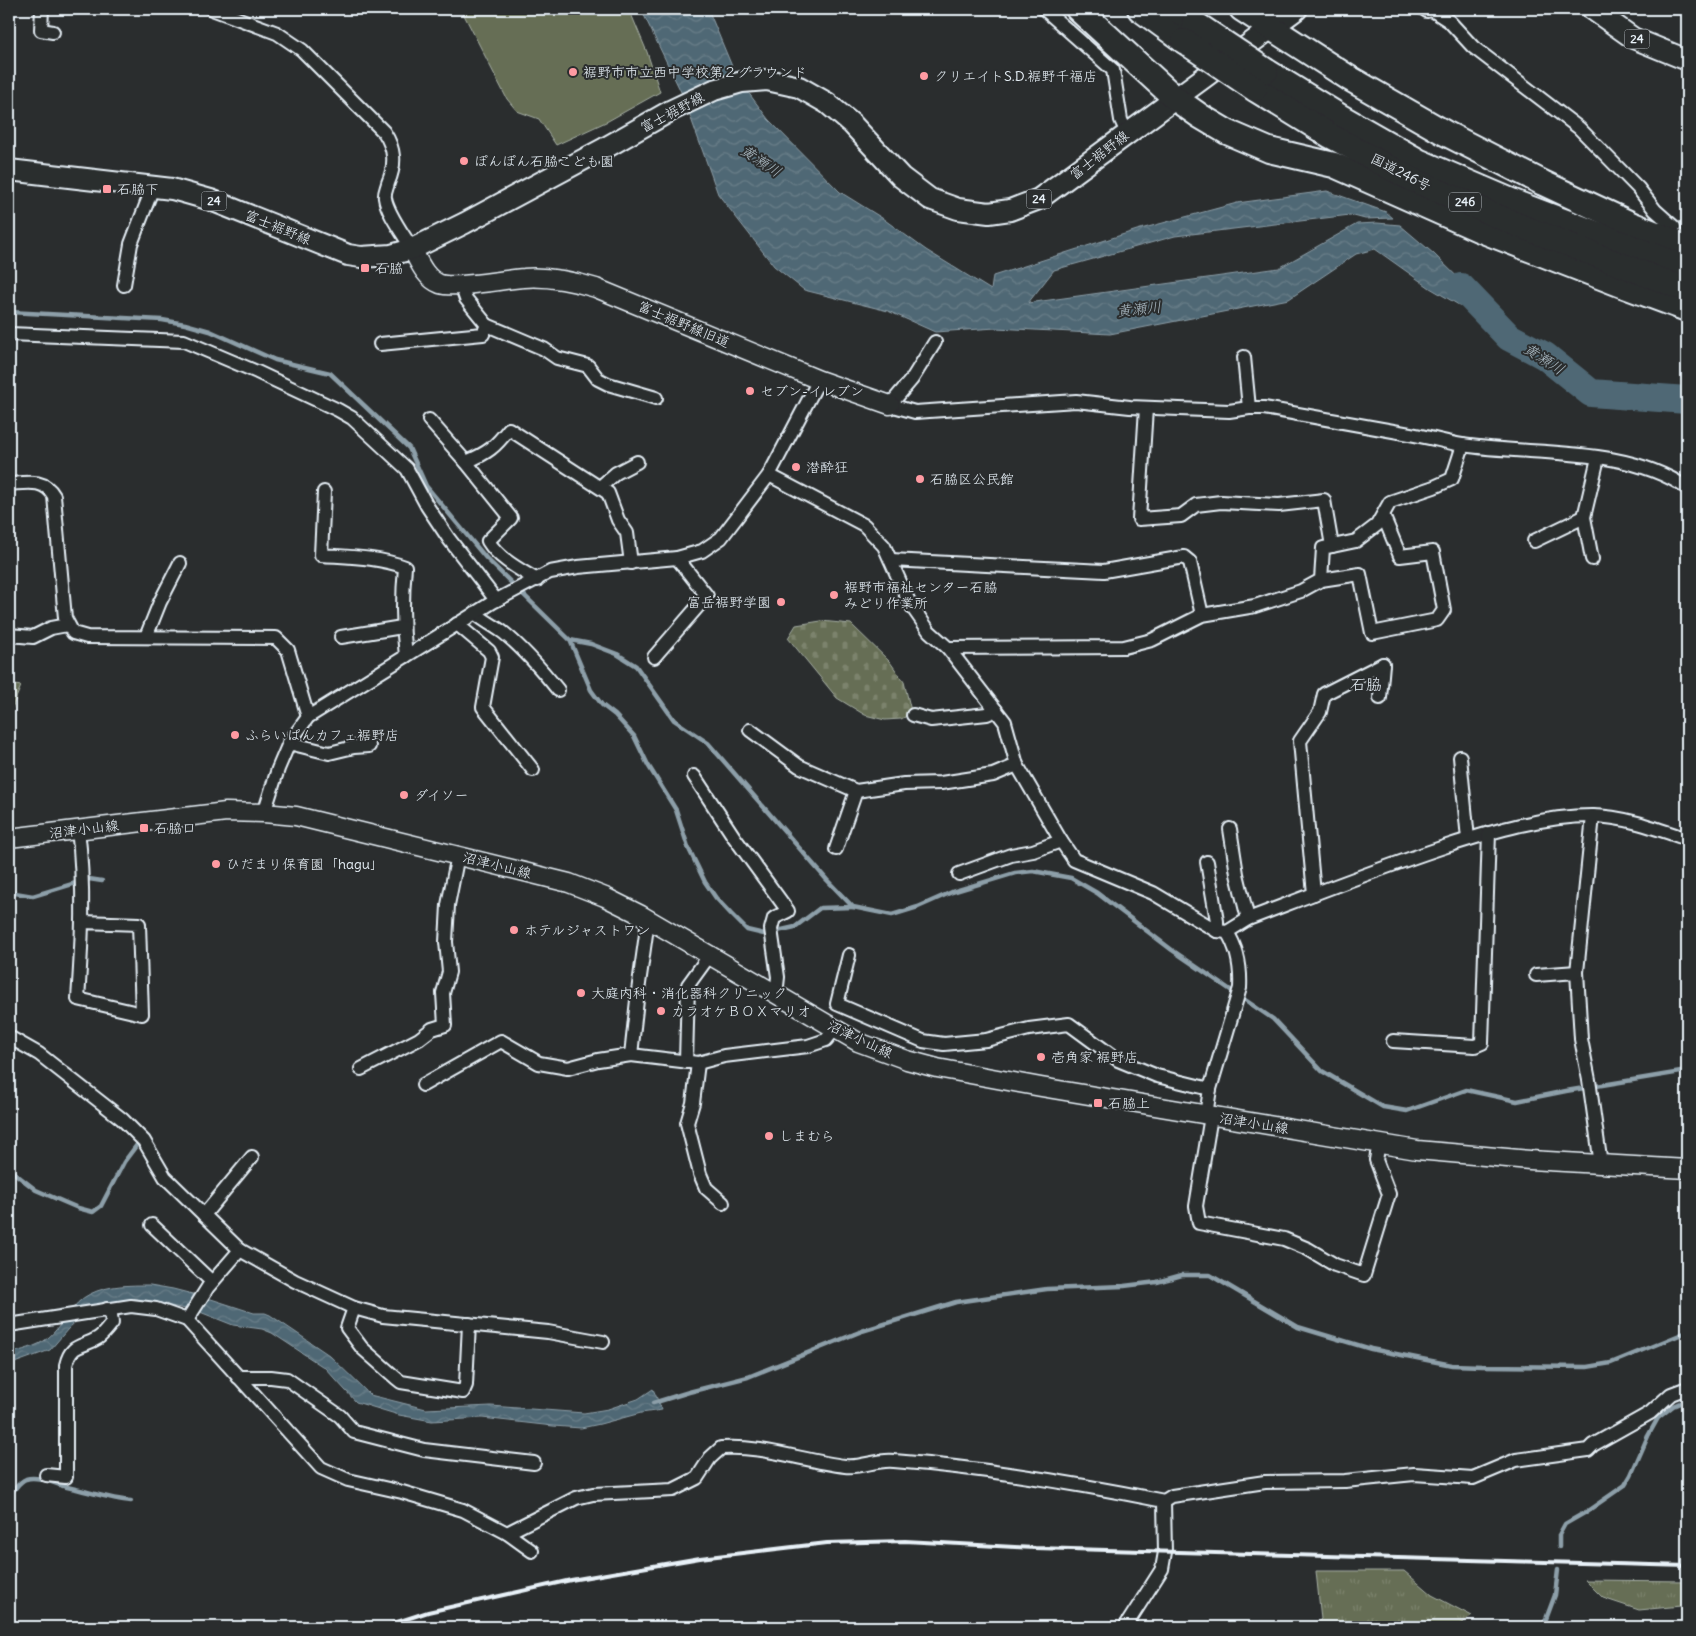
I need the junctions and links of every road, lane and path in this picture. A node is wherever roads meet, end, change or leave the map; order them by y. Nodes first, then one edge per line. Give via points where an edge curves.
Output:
1 (42, 9) edge
2 (212, 9) edge
3 (1044, 9) edge
4 (1078, 9) edge
5 (1140, 9) edge
6 (1242, 9) edge
7 (1298, 9) edge
8 (1424, 9) edge
9 (1592, 9) edge
10 (1185, 24) edge
11 (1271, 27) junction
12 (53, 32) dead end
13 (1687, 60) edge
14 (1260, 80) junction
15 (1176, 99) junction
16 (1126, 133) junction
17 (9, 170) edge
18 (153, 187) junction
19 (1678, 242) edge
20 (412, 249) junction
21 (1687, 268) edge
22 (124, 284) dead end
23 (461, 285) junction
24 (1687, 290) edge
25 (1687, 309) edge
26 (487, 325) junction
27 (9, 334) edge
28 (935, 342) dead end
29 (380, 344) dead end
30 (1244, 357) dead end
31 (819, 380) junction
32 (656, 398) dead end
33 (890, 405) junction
34 (1146, 408) junction
35 (1249, 408) junction
36 (429, 420) dead end
37 (1463, 445) junction
38 (1598, 458) junction
39 (466, 462) junction
40 (637, 462) dead end
41 (769, 475) junction
42 (9, 484) edge
43 (600, 487) junction
44 (1687, 488) edge
45 (324, 492) dead end
46 (1383, 515) junction
47 (1584, 517) junction
48 (1534, 541) dead end
49 (1332, 546) junction
50 (678, 558) junction
51 (1592, 559) dead end
52 (891, 560) junction
53 (180, 563) dead end
54 (631, 563) junction
55 (1321, 580) junction
56 (533, 582) junction
57 (496, 600) junction
58 (475, 613) junction
59 (1202, 615) junction
60 (457, 624) junction
61 (67, 625) junction
62 (402, 628) junction
63 (9, 634) edge
64 (341, 637) dead end
65 (146, 638) junction
66 (948, 648) junction
67 (406, 656) junction
68 (654, 657) dead end
69 (558, 690) dead end
70 (1380, 698) dead end
71 (996, 710) junction
72 (913, 715) dead end
73 (308, 717) junction
74 (750, 730) dead end
75 (289, 743) junction
76 (368, 746) dead end
77 (1460, 757) dead end
78 (1017, 765) junction
79 (533, 770) dead end
80 (694, 776) dead end
81 (856, 791) junction
82 (264, 812) junction
83 (1593, 816) junction
84 (1230, 828) dead end
85 (78, 830) junction
86 (1489, 833) junction
87 (9, 838) edge
88 (1687, 839) edge
89 (1468, 840) junction
90 (1061, 841) junction
91 (836, 849) dead end
92 (458, 855) junction
93 (1206, 862) dead end
94 (959, 874) dead end
95 (1314, 894) junction
96 (1248, 919) junction
97 (648, 920) junction
98 (83, 922) junction
99 (1222, 931) junction
100 (709, 956) junction
101 (849, 956) dead end
102 (1577, 972) junction
103 (1536, 975) dead end
104 (776, 995) junction
105 (834, 1029) junction
106 (9, 1037) edge
107 (1392, 1041) dead end
108 (631, 1055) junction
109 (692, 1062) junction
110 (361, 1069) dead end
111 (423, 1085) dead end
112 (1210, 1089) junction
113 (1209, 1115) junction
114 (1379, 1143) junction
115 (252, 1157) dead end
116 (1601, 1165) junction
117 (1687, 1169) edge
118 (723, 1203) dead end
119 (204, 1215) junction
120 (152, 1224) dead end
121 (240, 1250) junction
122 (210, 1284) junction
123 (354, 1308) junction
124 (107, 1310) junction
125 (187, 1320) junction
126 (470, 1324) junction
127 (9, 1325) edge
128 (603, 1342) dead end
129 (238, 1377) junction
130 (1687, 1388) edge
131 (534, 1463) dead end
132 (46, 1475) dead end
133 (1164, 1501) junction
134 (506, 1533) junction
135 (532, 1551) dead end
136 (1125, 1627) edge

1 - 12 street via 42,30
2 - 20 street via 277,33 302,50 384,132 393,151 393,169 384,195 386,204
3 - 16 street via 1113,70
4 - 15 highway
5 - 10 highway, 国道246号 / 246
6 - 11 highway
7 - 11 main road, 富士裾野線 / 24
8 - 19 street via 1432,10 1449,21 1473,47 1579,128 1674,227
9 - 13 main road, 24 via 1632,38
10 - 14 highway, 国道246号 / 246, bridge
11 - 15 main road, 富士裾野線 / 24
11 - 19 highway via 1349,78 1445,133 1633,225
14 - 21 highway, 国道246号 / 246 via 1339,116 1418,161 1521,205
14 - 24 highway, 国道246号 / 246 via 1331,136 1411,179 1518,225
15 - 16 main road, 富士裾野線 / 24
15 - 25 highway via 1227,132 1269,150 1334,165 1478,229
16 - 20 main road, 富士裾野線 / 24 via 1039,199 1010,210 989,213 958,209 930,199 901,177 852,124 827,103 799,87 766,80 742,82 714,90 672,110 466,223
17 - 18 main road, 富士裾野線 / 24
18 - 20 main road, 富士裾野線 / 24 via 211,200 348,255 391,255
18 - 22 street via 131,244
20 - 23 main road, 富士裾野線旧道 via 427,276 441,284
23 - 26 street via 466,299
23 - 31 main road, 富士裾野線旧道 via 525,278 574,281
26 - 29 street via 483,334
26 - 32 street via 558,358 588,366 598,379 608,384
27 - 57 street via 184,341 338,410 352,418 407,469 432,514
28 - 33 street via 912,379
30 - 35 street
31 - 33 main road, 富士裾野線旧道
31 - 41 street
33 - 34 street via 915,412 1076,401
34 - 35 street via 1229,412
34 - 49 street via 1139,520 1181,516 1196,505 1221,502 1279,504 1324,500
35 - 37 street
36 - 39 street
37 - 38 street via 1562,452
37 - 46 street via 1452,479 1390,502
38 - 44 street via 1654,471
38 - 47 street
39 - 43 street via 496,446 509,429
39 - 56 street via 510,518 488,541
40 - 43 street
41 - 50 street via 721,538 702,551
41 - 52 street via 864,525 884,546
42 - 61 street via 43,484 54,496
43 - 54 street via 608,493 618,520 627,533
45 - 62 street via 321,555 378,559 405,567
46 - 49 street via 1377,525 1356,541
46 - 55 street via 1400,556 1433,552 1444,610 1437,620 1372,633 1360,574
47 - 48 street
47 - 51 street
49 - 55 street via 1323,548
50 - 54 street
50 - 68 street via 707,596
52 - 59 street via 1104,571 1184,557 1190,562
52 - 66 street via 910,604 929,631
53 - 65 street
54 - 56 street via 550,572
55 - 59 street via 1301,591 1255,606
56 - 57 street
57 - 58 street
58 - 60 street
58 - 69 street via 503,632 539,666
59 - 66 street via 1152,640 1124,647
60 - 67 street
60 - 79 street via 489,650 492,657 483,707
61 - 63 street via 33,637
61 - 65 street via 73,633 87,637
62 - 64 street
62 - 67 street
65 - 73 street via 276,638 288,650
66 - 71 street
67 - 73 street
70 - 95 street via 1383,664 1324,694 1320,712 1300,741
71 - 72 street via 987,714 931,720
71 - 78 street via 1005,722
73 - 75 street
74 - 81 street via 799,766
75 - 76 street via 329,753
75 - 82 street
77 - 89 street
78 - 81 street via 993,775
78 - 90 street
80 - 104 street via 788,911 774,918
81 - 91 street
82 - 85 main road, 沼津小山線 via 226,812
82 - 92 main road, 沼津小山線 via 296,816
83 - 86 street via 1555,818
83 - 88 street via 1644,824
83 - 102 street
84 - 96 street
85 - 87 main road, 沼津小山線
85 - 98 street
86 - 89 street
86 - 107 street via 1482,1042 1475,1046
89 - 95 street
90 - 94 street
90 - 99 street via 1074,860 1153,893
92 - 97 main road, 沼津小山線 via 569,883
92 - 110 street via 448,904 446,942 449,972 443,993 445,1025
93 - 99 street via 1217,922
95 - 96 street
96 - 99 street
97 - 100 main road, 沼津小山線
97 - 108 street
98 - 98 street via 78,999 142,1014 139,924
99 - 112 street via 1233,942 1241,975
100 - 104 main road, 沼津小山線
100 - 109 street via 688,985
101 - 112 street via 836,1004 923,1041 944,1044 986,1040 1029,1029 1068,1024 1118,1060 1157,1076
102 - 103 street
102 - 116 street via 1581,1040
104 - 105 main road, 沼津小山線
105 - 109 street via 826,1040 808,1046
105 - 113 main road, 沼津小山線 via 881,1051 936,1068
106 - 119 street via 39,1054 122,1119 144,1142 165,1177
108 - 109 street
108 - 111 street via 568,1068 539,1063 501,1041
109 - 118 street via 693,1103 688,1123 706,1188
112 - 113 street
113 - 114 main road, 沼津小山線
113 - 114 street via 1196,1206 1199,1223 1284,1239 1335,1265 1364,1275 1389,1194 1376,1160
114 - 116 main road, 沼津小山線 via 1417,1150
115 - 119 street
116 - 117 main road, 沼津小山線
119 - 121 street
120 - 122 street
121 - 122 street
121 - 123 street via 295,1281
122 - 125 street
123 - 126 street via 384,1316
123 - 126 street via 347,1328 362,1348 401,1382 462,1392 466,1385
124 - 125 street via 131,1306 156,1309
124 - 127 street
124 - 132 street via 112,1323 100,1337 73,1349 68,1356 66,1477
125 - 129 street
126 - 128 street via 548,1332
129 - 131 street via 287,1379 340,1416 354,1432 424,1450
129 - 134 street via 322,1468 348,1480 463,1510
130 - 133 street via 1671,1394 1650,1413 1588,1450 1516,1460 1473,1478 1414,1474 1345,1481 1265,1482 1172,1496
133 - 134 street via 1067,1482 891,1460 846,1466 742,1446 721,1448 697,1478 673,1490 593,1494 576,1498
133 - 136 street via 1162,1569
134 - 135 street

